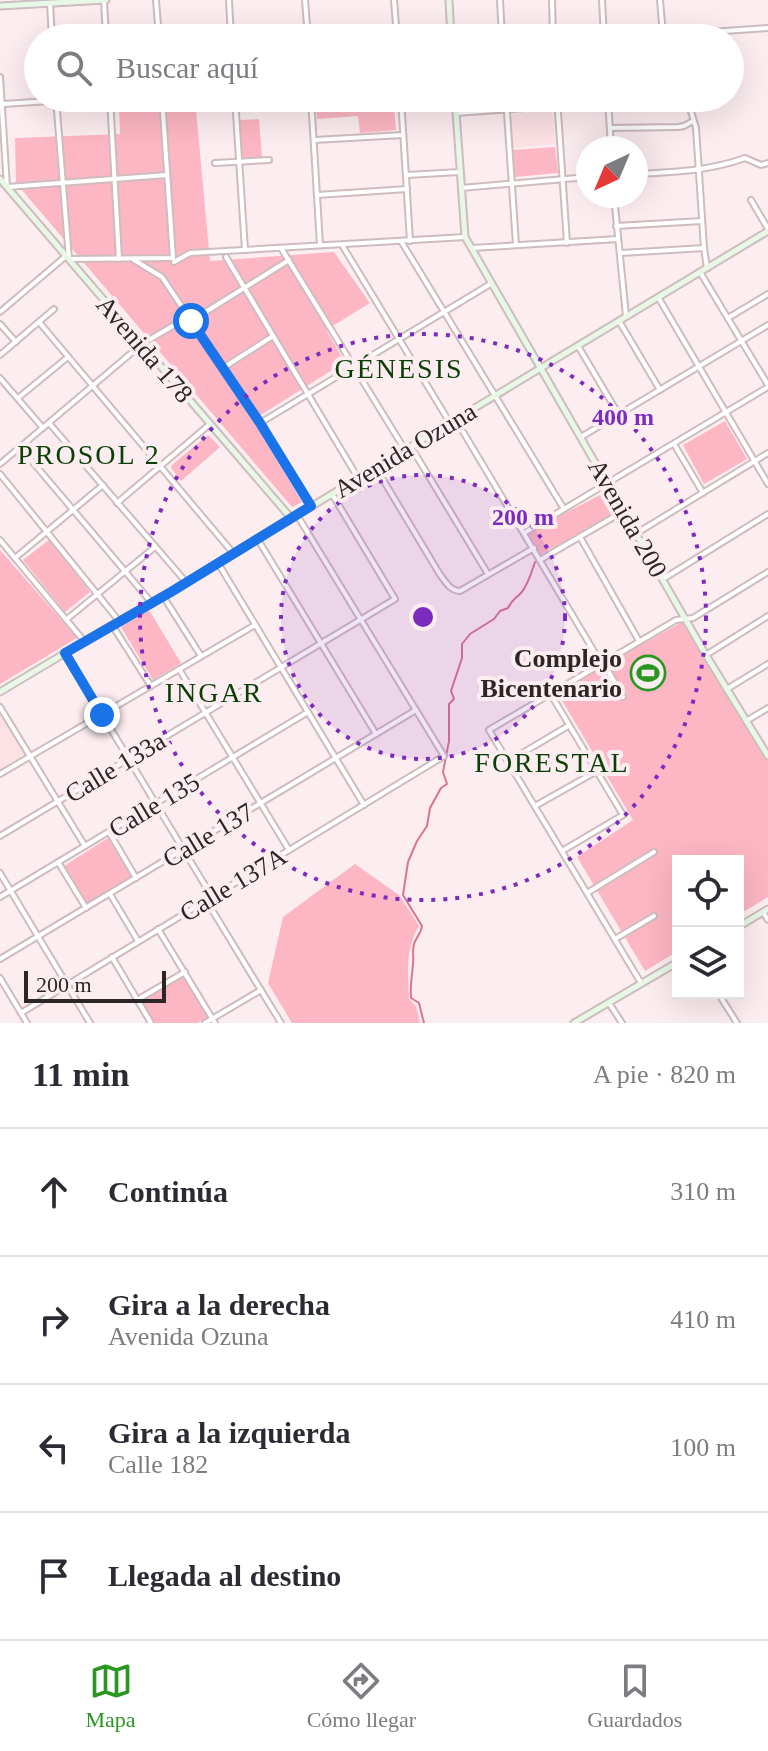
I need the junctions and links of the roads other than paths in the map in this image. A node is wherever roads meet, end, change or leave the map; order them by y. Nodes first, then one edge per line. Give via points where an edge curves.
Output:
1 (105, 0) edge
2 (156, 0) edge
3 (229, 0) edge
4 (305, 0) edge
5 (394, 0) edge
6 (449, 0) edge
7 (500, 0) edge
8 (552, 0) edge
9 (602, 0) edge
10 (660, 0) edge
11 (50, 3) junction
12 (0, 6) edge
13 (51, 24) edge
14 (106, 24) edge
15 (158, 24) edge
16 (230, 24) edge
17 (307, 24) edge
18 (396, 24) edge
19 (450, 24) edge
20 (501, 24) edge
21 (553, 24) edge
22 (603, 24) edge
23 (665, 24) edge
24 (768, 28) edge
25 (744, 30) edge
26 (0, 77) edge
27 (24, 102) edge
28 (1, 104) edge
29 (57, 112) edge
30 (111, 112) edge
31 (163, 112) edge
32 (236, 112) edge
33 (312, 112) edge
34 (401, 112) edge
35 (469, 112) edge
36 (507, 112) edge
37 (558, 112) edge
38 (609, 112) edge
39 (691, 112) edge
40 (456, 113) joint
41 (693, 121) junction
42 (610, 128) junction
43 (403, 135) junction
44 (610, 136) edge
45 (314, 140) junction
46 (269, 160) dead end
47 (239, 162) junction
48 (215, 163) dead end
49 (768, 163) edge
50 (699, 171) junction
51 (460, 172) junction
52 (648, 173) edge
53 (167, 175) junction
54 (406, 175) junction
55 (576, 177) edge
56 (563, 178) junction
57 (0, 179) edge
58 (114, 179) junction
59 (62, 183) junction
60 (512, 184) junction
61 (7, 187) junction
62 (461, 188) junction
63 (407, 189) junction
64 (317, 195) junction
65 (751, 200) dead end
66 (615, 208) edge
67 (702, 221) junction
68 (616, 226) junction
69 (768, 230) edge
70 (465, 237) junction
71 (618, 239) junction
72 (401, 241) junction
73 (410, 241) junction
74 (567, 243) junction
75 (320, 245) junction
76 (342, 245) junction
77 (516, 245) junction
78 (281, 248) junction
79 (472, 248) junction
80 (704, 248) junction
81 (245, 250) junction
82 (621, 253) junction
83 (67, 257) junction
84 (226, 257) dead end
85 (119, 259) junction
86 (132, 259) junction
87 (289, 260) junction
88 (174, 262) dead end
89 (707, 268) junction
90 (700, 272) junction
91 (492, 283) junction
92 (244, 288) junction
93 (768, 294) edge
94 (658, 297) junction
95 (54, 309) dead end
96 (0, 312) edge
97 (444, 312) junction
98 (626, 316) junction
99 (728, 318) junction
100 (190, 319) junction
101 (619, 321) junction
102 (39, 322) junction
103 (0, 324) edge
104 (768, 325) edge
105 (273, 336) junction
106 (399, 339) junction
107 (742, 341) junction
108 (16, 342) junction
109 (142, 344) junction
110 (578, 346) junction
111 (0, 355) edge
112 (68, 357) junction
113 (354, 366) junction
114 (699, 367) junction
115 (223, 368) junction
116 (542, 369) junction
117 (0, 378) edge
118 (93, 386) junction
119 (768, 386) edge
120 (660, 390) junction
121 (308, 394) junction
122 (496, 396) junction
123 (18, 398) junction
124 (726, 412) junction
125 (619, 415) junction
126 (453, 422) junction
127 (49, 423) junction
128 (260, 423) junction
129 (210, 424) junction
130 (43, 428) junction
131 (581, 437) junction
132 (674, 444) junction
133 (20, 447) junction
134 (408, 448) junction
135 (768, 453) edge
136 (1, 461) edge
137 (754, 461) junction
138 (160, 466) junction
139 (376, 468) junction
140 (0, 474) edge
141 (358, 478) junction
142 (608, 483) junction
143 (768, 484) edge
144 (103, 485) junction
145 (703, 493) junction
146 (332, 494) junction
147 (117, 503) junction
148 (311, 506) junction
149 (564, 509) junction
150 (73, 510) junction
151 (624, 511) junction
152 (768, 514) edge
153 (294, 516) junction
154 (47, 532) junction
155 (524, 533) junction
156 (637, 533) junction
157 (580, 537) junction
158 (257, 538) junction
159 (0, 540) edge
160 (155, 547) junction
161 (534, 548) junction
162 (233, 553) junction
163 (15, 558) junction
164 (540, 560) junction
165 (218, 563) junction
166 (125, 572) junction
167 (488, 574) junction
168 (767, 575) edge
169 (663, 579) junction
170 (186, 582) junction
171 (97, 594) junction
172 (163, 596) junction
173 (151, 602) junction
174 (768, 616) edge
175 (67, 619) junction
176 (361, 619) junction
177 (686, 619) junction
178 (119, 621) junction
179 (112, 625) junction
180 (255, 625) junction
181 (84, 641) junction
182 (639, 641) junction
183 (321, 643) junction
184 (65, 653) junction
185 (706, 655) junction
186 (201, 656) junction
187 (602, 663) junction
188 (768, 664) edge
189 (280, 667) junction
190 (179, 669) junction
191 (151, 686) junction
192 (727, 689) junction
193 (0, 692) edge
194 (550, 693) junction
195 (623, 697) dead end
196 (0, 707) edge
197 (768, 708) edge
198 (416, 710) junction
199 (206, 712) junction
200 (308, 712) junction
201 (102, 715) junction
202 (746, 721) junction
203 (569, 725) junction
204 (376, 734) junction
205 (768, 754) edge
206 (30, 756) junction
207 (233, 757) junction
208 (335, 758) junction
209 (128, 759) junction
210 (509, 761) junction
211 (597, 771) junction
212 (0, 774) edge
213 (58, 801) junction
214 (260, 803) junction
215 (155, 804) junction
216 (364, 805) junction
217 (535, 806) junction
218 (109, 832) junction
219 (0, 836) edge
220 (85, 846) junction
221 (183, 850) junction
222 (289, 850) junction
223 (562, 851) junction
224 (654, 852) dead end
225 (58, 862) junction
226 (0, 873) edge
227 (136, 878) junction
228 (11, 890) junction
229 (587, 893) junction
230 (110, 894) junction
231 (0, 897) edge
232 (209, 898) junction
233 (86, 908) junction
234 (766, 910) edge
235 (654, 916) dead end
236 (768, 920) edge
237 (744, 923) edge
238 (158, 929) junction
239 (38, 936) junction
240 (615, 939) junction
241 (138, 941) junction
242 (112, 957) junction
243 (0, 959) edge
244 (672, 966) edge
245 (185, 972) junction
246 (0, 978) edge
247 (67, 984) junction
248 (641, 984) junction
249 (261, 990) junction
250 (722, 999) edge
251 (137, 1000) junction
252 (609, 1003) junction
253 (21, 1013) junction
254 (213, 1021) edge
255 (27, 1023) edge
256 (90, 1023) edge
257 (151, 1023) edge
258 (205, 1023) edge
259 (281, 1023) edge
260 (574, 1023) edge
261 (622, 1023) edge
262 (737, 1023) edge

1 - 11 main road
1 - 14 street
2 - 15 street
3 - 16 street
4 - 17 street
5 - 18 street
6 - 19 main road
7 - 20 street
8 - 21 street
9 - 22 street
10 - 23 street
11 - 12 main road
11 - 13 street
24 - 25 street
26 - 28 street
27 - 28 street
28 - 61 street
29 - 59 street
30 - 58 street
31 - 53 street
32 - 47 street
33 - 45 street
34 - 43 street
35 - 40 street
36 - 60 street
37 - 56 street
38 - 42 street
39 - 41 street
40 - 51 main road
41 - 42 street via 678,127
41 - 50 street
42 - 44 street
43 - 45 street
43 - 54 street
45 - 64 street
46 - 47 street
47 - 48 street
47 - 81 street
49 - 50 street via 745,158
50 - 52 street
50 - 67 street
51 - 54 street
51 - 62 main road
53 - 58 street
53 - 86 street via 173,258
54 - 63 street
55 - 56 street
56 - 60 street
56 - 74 street
57 - 61 main road, Avenida 178
58 - 59 street
58 - 85 street
59 - 61 street
59 - 83 street
60 - 62 street
60 - 77 street
61 - 83 main road, Avenida 178
62 - 70 main road
63 - 64 street
63 - 73 street
64 - 75 street
65 - 69 street
66 - 68 street
67 - 68 street
67 - 80 street
68 - 71 street
69 - 89 main road, Avenida Ozuna
70 - 73 street
70 - 79 main road, Avenida 200
71 - 74 street
71 - 82 street
72 - 73 street
72 - 76 street
72 - 97 street
74 - 77 street
75 - 76 street
75 - 78 street
76 - 106 street
77 - 79 street
78 - 81 street
78 - 87 street
79 - 91 main road, Avenida 200
80 - 82 street
80 - 89 street
81 - 88 street via 190,253
82 - 98 street
83 - 85 street
83 - 96 street
83 - 109 main road, Avenida 178
84 - 92 street
85 - 86 street
86 - 100 street via 162,277
87 - 92 street
87 - 113 street
89 - 90 main road, Avenida Ozuna
90 - 94 main road, Avenida Ozuna
90 - 99 street
91 - 97 street
91 - 116 main road, Avenida 200
92 - 100 street
92 - 105 street
93 - 99 street
94 - 98 main road, Avenida Ozuna
94 - 114 street
95 - 102 street
97 - 106 street
97 - 122 street
98 - 101 main road, Avenida Ozuna
99 - 107 street
100 - 109 street
100 - 115 street
101 - 110 main road, Avenida Ozuna
101 - 120 street
102 - 108 street
102 - 112 street
103 - 108 street
104 - 107 street
105 - 115 street
105 - 121 street
106 - 113 street
106 - 126 street
107 - 114 street
107 - 119 street
108 - 111 street
109 - 118 street
109 - 129 main road, Avenida 178
110 - 116 main road, Avenida Ozuna
110 - 125 street
112 - 118 street
112 - 123 street
113 - 121 street
113 - 134 street
114 - 120 street
114 - 124 street
115 - 128 street
116 - 122 main road, Avenida Ozuna
116 - 131 main road, Avenida 200
117 - 123 street
118 - 127 street
118 - 138 street
119 - 124 street
120 - 125 street
121 - 128 street
121 - 141 street
122 - 126 main road, Avenida Ozuna
122 - 149 street
123 - 130 street
124 - 132 street
124 - 137 street
125 - 131 street
126 - 134 main road, Avenida Ozuna
126 - 155 street
127 - 130 street
127 - 144 street
128 - 148 street
129 - 138 street
129 - 153 main road, Avenida 178
130 - 133 street
131 - 142 main road, Avenida 200
132 - 142 street
132 - 145 street
133 - 136 street
133 - 150 street
134 - 139 main road, Avenida Ozuna
134 - 167 street
135 - 137 street
137 - 143 street
137 - 145 street
138 - 147 street
138 - 162 street
139 - 141 main road, Avenida Ozuna
139 - 167 street via 452,589 460,591
140 - 154 street
141 - 146 main road, Avenida Ozuna
142 - 149 street
142 - 151 main road, Avenida 200
144 - 147 street
144 - 150 street
145 - 156 street
146 - 148 main road, Avenida Ozuna
146 - 176 street, Calle 133a via 395,599
147 - 160 street
148 - 153 main road, Avenida Ozuna
149 - 155 street
150 - 154 street
150 - 166 street
151 - 156 main road, Avenida 200
151 - 157 street
152 - 169 street
153 - 158 main road, Avenida Ozuna
153 - 176 street
154 - 163 street
154 - 171 street
155 - 161 street
156 - 169 main road, Avenida 200
157 - 164 street
157 - 182 street
158 - 162 main road, Avenida Ozuna
158 - 183 street
159 - 163 street
160 - 166 street
160 - 170 street
161 - 164 street
161 - 167 street
162 - 165 main road, Avenida Ozuna
163 - 175 street
164 - 187 street
165 - 170 main road, Avenida Ozuna
165 - 180 street
166 - 171 street
166 - 173 street
168 - 177 street
169 - 177 main road, Avenida 200
170 - 172 main road, Avenida Ozuna
171 - 175 street
171 - 178 street
172 - 173 main road, Avenida Ozuna
172 - 186 street
173 - 178 main road, Avenida Ozuna
174 - 185 street
175 - 181 street
176 - 183 street, Calle 133a
176 - 198 street
177 - 182 street
177 - 185 main road, Avenida 200
178 - 179 main road, Avenida Ozuna
179 - 181 main road, Avenida Ozuna
179 - 191 street
180 - 186 street
180 - 189 street
181 - 184 main road, Avenida Ozuna
182 - 187 street
183 - 189 street, Calle 133a
183 - 204 street
184 - 193 main road, Avenida Ozuna
184 - 201 street
185 - 192 main road, Avenida 200
186 - 190 street
187 - 194 street
187 - 195 street
188 - 192 street
189 - 199 street, Calle 133a
189 - 200 street
190 - 191 street
190 - 199 street
191 - 201 street
192 - 202 main road, Avenida 200
194 - 203 street
194 - 210 street via 489,730
196 - 206 street
197 - 202 street
198 - 204 street, Calle 137
198 - 216 street, Calle 137A via 444,756
199 - 207 street
199 - 209 street, Calle 133a
200 - 207 street, Calle 135
200 - 208 street
201 - 206 street
201 - 209 street
202 - 205 main road, Avenida 200
203 - 210 street
203 - 211 street
204 - 208 street, Calle 137
206 - 212 street
206 - 213 street
207 - 214 street
207 - 215 street, Calle 135
208 - 214 street, Calle 137
208 - 216 street
209 - 213 street, Calle 133a
209 - 215 street
210 - 217 street
211 - 217 street
211 - 223 street via 623,815
213 - 219 street, Calle 133a
213 - 220 street
214 - 221 street, Calle 137
214 - 222 street
215 - 218 street, Calle 135
215 - 221 street
216 - 222 street, Calle 137A
217 - 223 street
218 - 220 street, Calle 135
218 - 227 street
220 - 225 street, Calle 135
221 - 227 street, Calle 137
221 - 232 street
222 - 232 street, Calle 137A
223 - 229 street
224 - 229 street
225 - 228 street, Calle 135
225 - 233 street
226 - 228 street
227 - 230 street, Calle 137
228 - 231 street, Calle 135
228 - 239 street
229 - 240 street
230 - 233 street, Calle 137
230 - 241 street
232 - 238 street, Calle 137A
232 - 249 street
233 - 239 street, Calle 137
234 - 236 street
234 - 237 main road
235 - 240 street
238 - 241 street, Calle 137A
238 - 245 street
239 - 243 street, Calle 137
239 - 247 street
240 - 248 street
241 - 242 street, Calle 137A
242 - 247 street, Calle 137A
242 - 251 street
244 - 248 main road
245 - 251 street
245 - 254 street
246 - 253 street
247 - 253 street, Calle 137A
247 - 256 street
248 - 252 main road
249 - 254 street
249 - 259 street
250 - 262 street
251 - 257 street
252 - 260 main road
252 - 261 street
253 - 255 street
254 - 258 street

